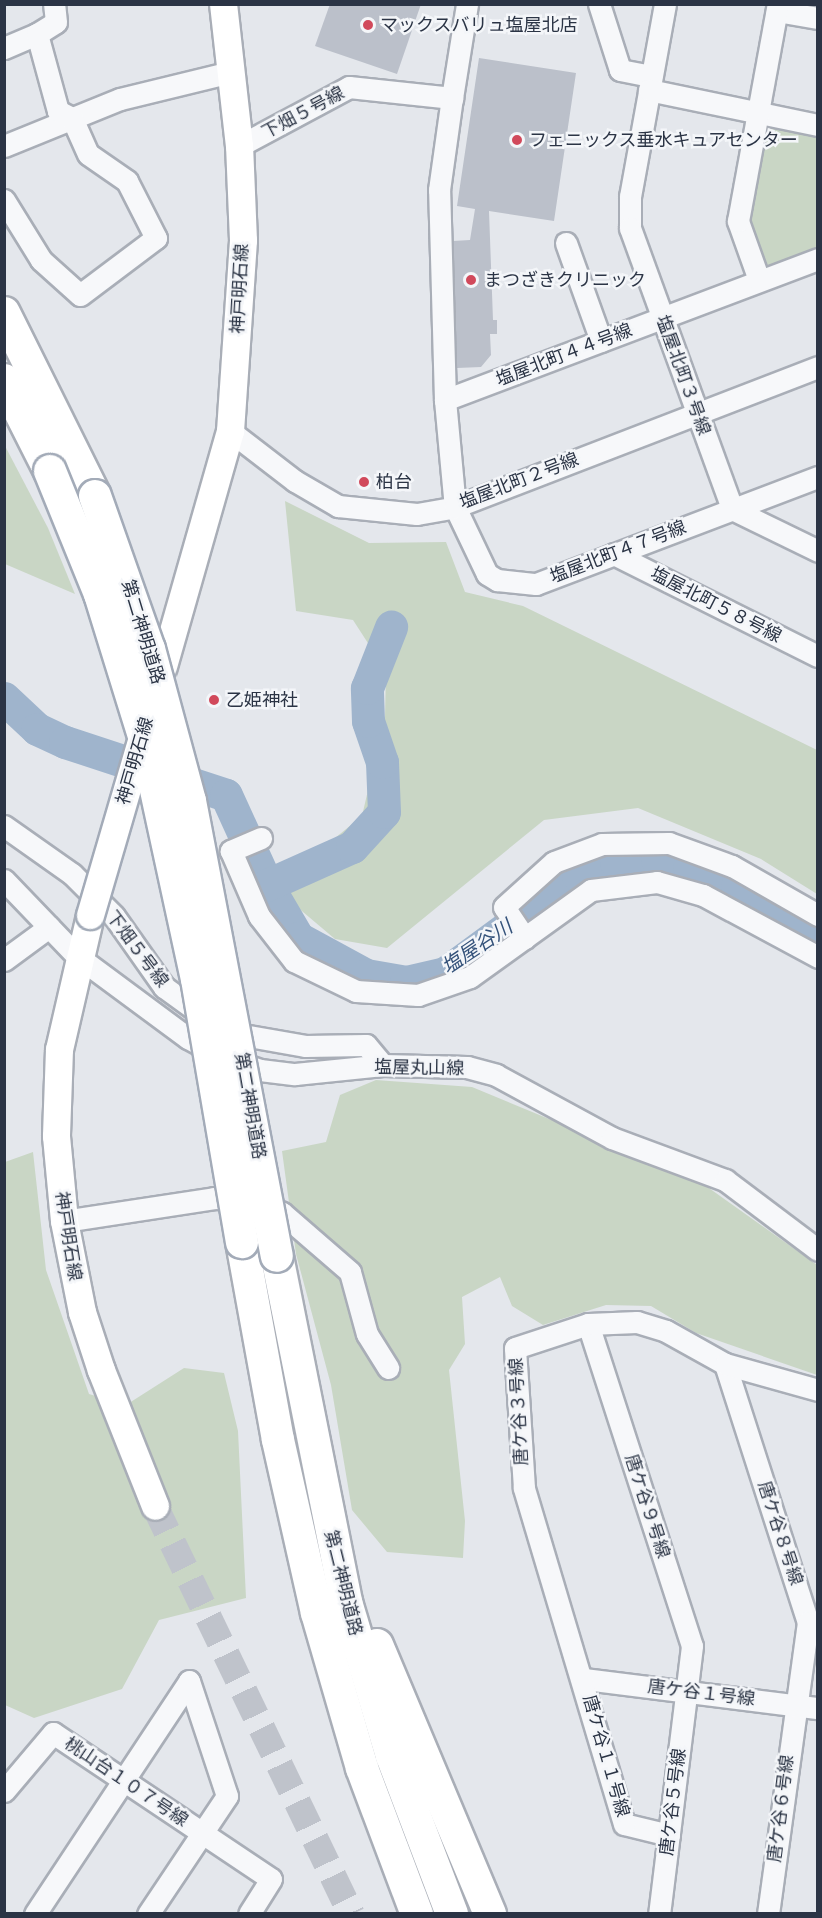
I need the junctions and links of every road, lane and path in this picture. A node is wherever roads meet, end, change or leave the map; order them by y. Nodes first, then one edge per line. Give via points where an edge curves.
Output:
1 (54, 4) edge
2 (223, 4) edge
3 (467, 4) edge
4 (599, 4) edge
5 (665, 4) edge
6 (777, 8) edge
7 (818, 18) edge
8 (37, 34) junction
9 (4, 48) edge
10 (231, 72) junction
11 (650, 83) junction
12 (452, 98) junction
13 (756, 112) junction
14 (72, 118) junction
15 (818, 124) edge
16 (4, 146) edge
17 (239, 146) junction
18 (4, 200) edge
19 (566, 243) dead end
20 (818, 259) edge
21 (759, 280) junction
22 (4, 314) edge
23 (662, 318) junction
24 (601, 341) junction
25 (818, 367) edge
26 (4, 380) edge
27 (445, 400) junction
28 (696, 413) junction
29 (230, 431) junction
30 (818, 477) edge
31 (455, 507) junction
32 (732, 509) junction
33 (818, 551) edge
34 (614, 554) junction
35 (818, 656) edge
36 (4, 826) edge
37 (261, 838) dead end
38 (4, 880) edge
39 (818, 915) edge
40 (49, 927) junction
41 (525, 938) junction
42 (77, 956) junction
43 (818, 957) edge
44 (4, 960) edge
45 (383, 1065) junction
46 (64, 1221) junction
47 (818, 1250) edge
48 (588, 1324) junction
49 (725, 1364) junction
50 (388, 1368) dead end
51 (818, 1389) edge
52 (309, 1433) junction
53 (155, 1506) tunnel mouth
54 (297, 1532) junction
55 (584, 1679) junction
56 (687, 1690) junction
57 (794, 1705) junction
58 (818, 1708) edge
59 (121, 1779) junction
60 (7, 1781) edge
61 (201, 1832) junction
62 (669, 1835) junction
63 (35, 1914) edge
64 (148, 1914) edge
65 (249, 1914) edge
66 (398, 1914) edge
67 (417, 1914) edge
68 (452, 1914) edge
69 (489, 1914) edge
70 (659, 1914) edge
71 (768, 1914) edge

1 - 8 street via 56,21
2 - 10 main road, 神戸明石線
3 - 12 street
4 - 11 street via 620,70
5 - 11 street, 塩屋北町３号線
6 - 7 street
6 - 13 street
8 - 9 street
8 - 14 street via 58,111
10 - 14 street via 120,99
10 - 17 main road, 神戸明石線
11 - 13 street
11 - 23 street, 塩屋北町３号線 via 630,196 630,228
12 - 17 street, 下畑５号線 via 349,87
12 - 27 street via 439,190
13 - 15 street
13 - 21 street via 738,221
14 - 16 street
14 - 18 street via 88,154 127,182 156,238 80,296 40,260
17 - 29 main road, 神戸明石線 via 243,240
19 - 24 street
20 - 21 street, 塩屋北町４４号線
21 - 23 street, 塩屋北町４４号線
22 - 52 highway, 第二神明道路, bridge via 95,496 149,649 190,801
23 - 24 street, 塩屋北町４４号線
23 - 28 street, 塩屋北町３号線
24 - 27 street, 塩屋北町４４号線
25 - 28 street, 塩屋北町２号線
26 - 54 highway, 第二神明道路, bridge via 50,471 100,594 146,739 195,968
27 - 31 street
28 - 31 street, 塩屋北町２号線
28 - 32 street, 塩屋北町３号線
29 - 31 street, 塩屋北町２号線 via 295,481 338,506 395,515
29 - 42 main road, 神戸明石線, bridge
30 - 32 street, 塩屋北町４７号線
31 - 34 street, 塩屋北町４７号線 via 487,574 497,580 536,584
32 - 33 street
32 - 34 street, 塩屋北町４７号線
34 - 35 street, 塩屋北町５８号線
36 - 45 street, 下畑５号線 via 72,874 114,916 164,987 226,1032 305,1046 366,1045
37 - 41 street via 231,851 259,916 294,961 356,991 418,995 470,977
38 - 40 street, 塩屋丸山線
39 - 41 street via 732,866 669,843 602,844 554,861 504,907
40 - 42 street, 塩屋丸山線
40 - 44 street
41 - 43 street via 591,890 657,882 703,895
42 - 45 street, 塩屋丸山線 via 189,1038 234,1061 295,1074
42 - 46 main road, 神戸明石線 via 63,1026 57,1091
45 - 47 street, 塩屋丸山線 via 467,1067 496,1075 612,1138 725,1180
46 - 50 street via 214,1198 250,1199 282,1213 350,1272 367,1334
46 - 53 main road, 神戸明石線 via 80,1300 100,1370
48 - 49 street, 唐ケ谷３号線 via 636,1322 666,1331
48 - 55 street, 唐ケ谷３号線 via 515,1348 524,1488
48 - 56 street, 唐ケ谷９号線 via 692,1646
49 - 51 street, 唐ケ谷３号線
49 - 57 street, 唐ケ谷８号線 via 808,1622
52 - 68 highway, 第二神明道路 via 369,1682
52 - 69 highway via 378,1650
54 - 66 highway via 328,1692
54 - 67 highway, 第二神明道路 via 362,1768
55 - 56 street, 唐ケ谷１号線
55 - 62 street, 唐ケ谷１１号線 via 624,1824
56 - 57 street, 唐ケ谷１号線
56 - 62 street, 唐ケ谷５号線
57 - 58 street, 唐ケ谷１号線
57 - 71 street, 唐ケ谷６号線
59 - 60 street, 桃山台１０７号線 via 53,1733
59 - 61 street, 桃山台１０７号線
59 - 61 street via 189,1681 227,1796
59 - 63 street
61 - 64 street, 桃山台１０７号線
61 - 65 street, 桃山台１０７号線 via 271,1879
62 - 70 street, 唐ケ谷５号線

